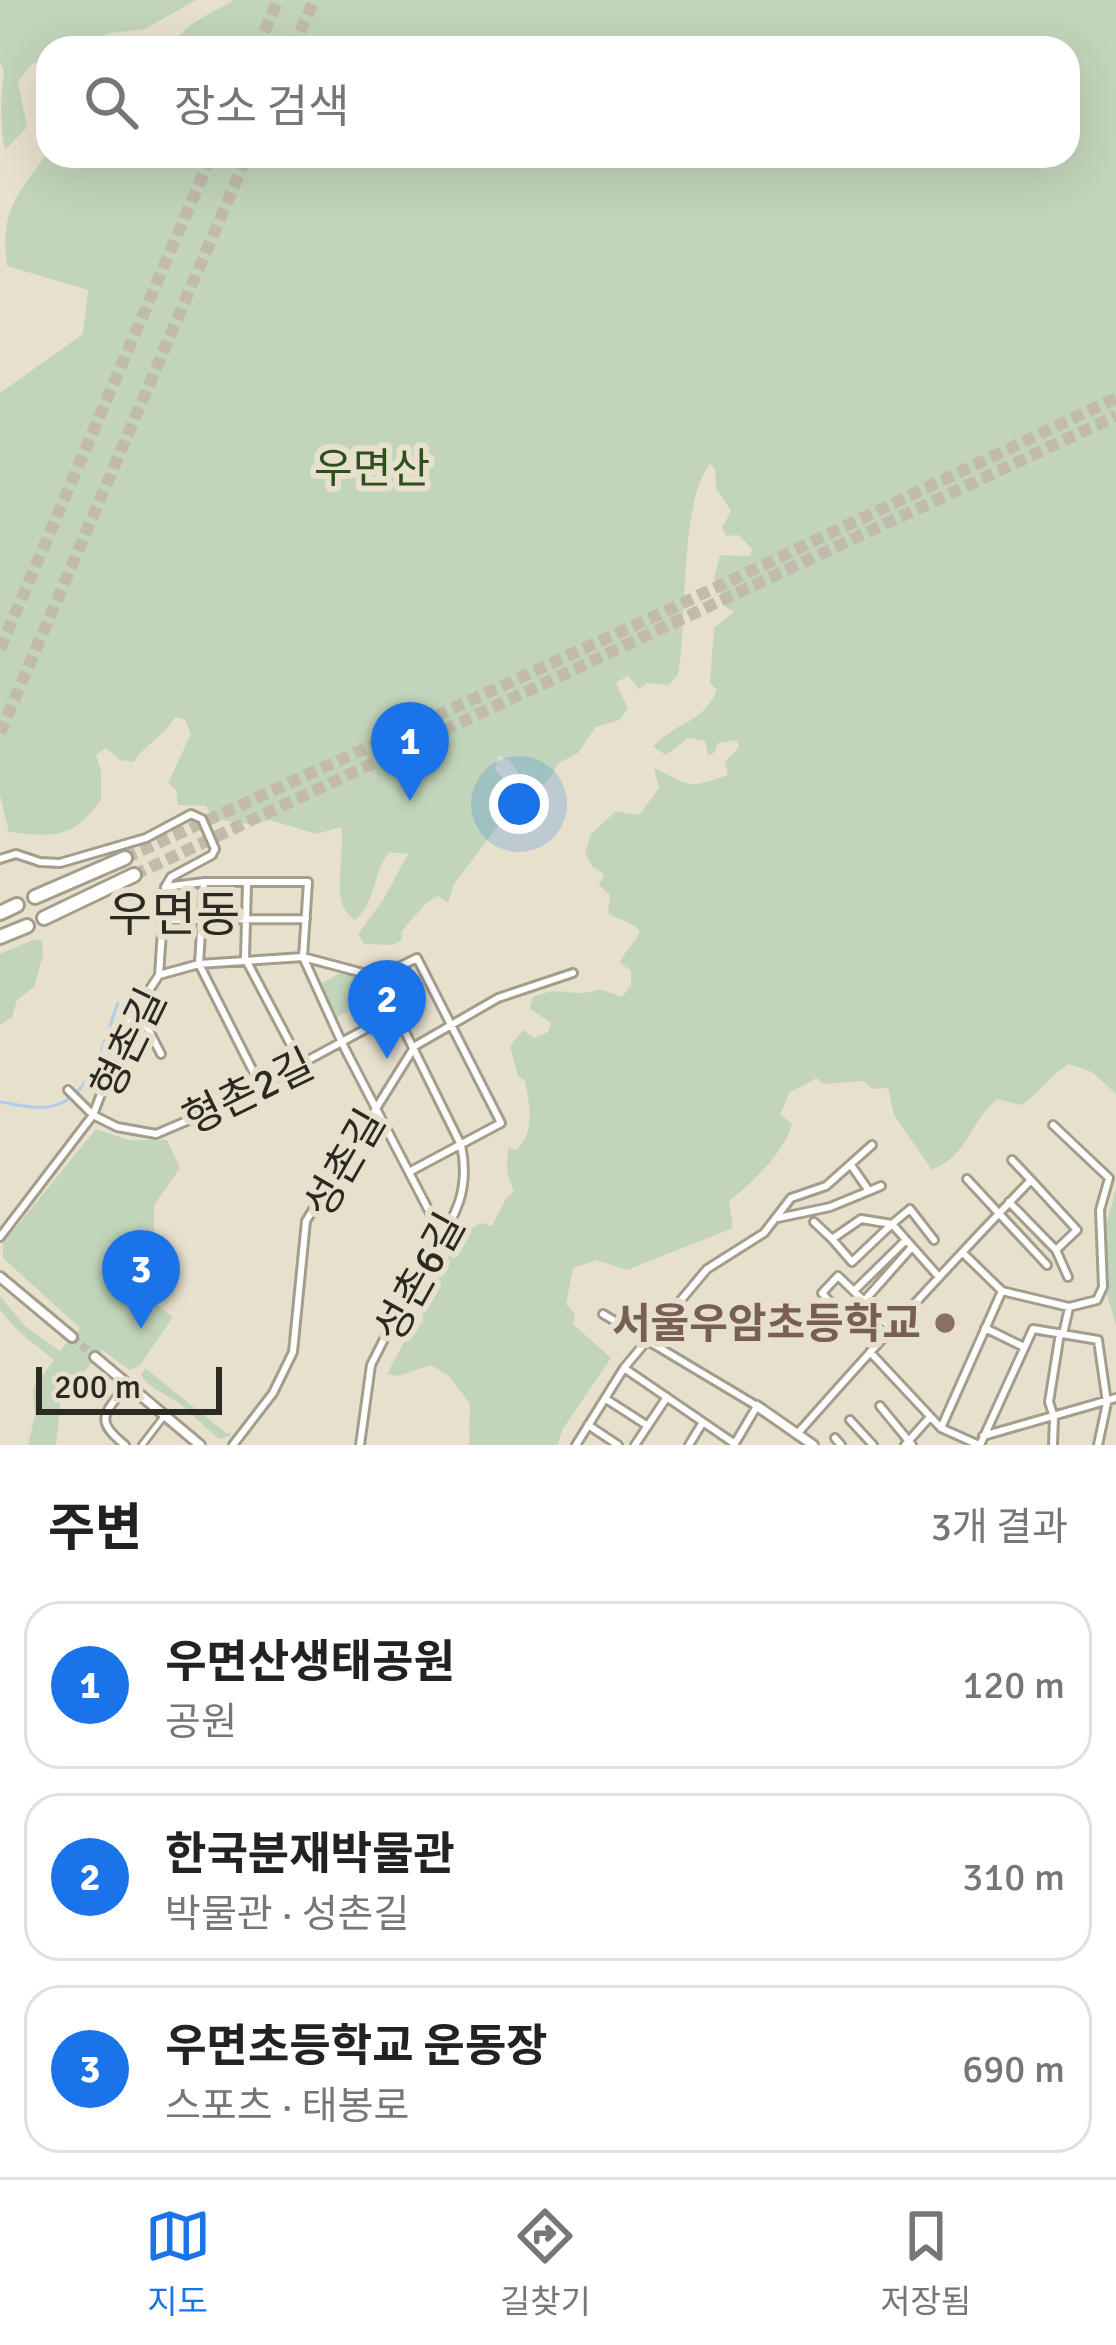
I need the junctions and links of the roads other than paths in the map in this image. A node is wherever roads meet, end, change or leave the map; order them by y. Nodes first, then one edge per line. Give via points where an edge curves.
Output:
1 (125, 858) tunnel mouth
2 (0, 859) edge
3 (134, 875) tunnel mouth
4 (204, 882) junction
5 (248, 883) junction
6 (165, 886) junction
7 (35, 897) dead end
8 (17, 904) dead end
9 (0, 914) edge
10 (44, 918) dead end
11 (306, 919) junction
12 (160, 920) junction
13 (202, 921) junction
14 (246, 921) junction
15 (27, 926) dead end
16 (0, 937) edge
17 (303, 957) junction
18 (245, 958) junction
19 (199, 964) junction
20 (572, 973) dead end
21 (159, 974) junction
22 (378, 977) junction
23 (397, 1012) junction
24 (133, 1016) junction
25 (451, 1025) junction
26 (343, 1045) junction
27 (415, 1046) junction
28 (161, 1054) dead end
29 (302, 1066) junction
30 (261, 1087) junction
31 (68, 1090) dead end
32 (375, 1109) junction
33 (93, 1114) junction
34 (1053, 1125) dead end
35 (461, 1145) junction
36 (872, 1145) dead end
37 (1012, 1160) dead end
38 (851, 1165) junction
39 (408, 1172) junction
40 (968, 1179) dead end
41 (1031, 1180) junction
42 (880, 1186) dead end
43 (869, 1190) junction
44 (1010, 1202) junction
45 (1000, 1212) junction
46 (775, 1219) junction
47 (814, 1222) dead end
48 (892, 1224) junction
49 (0, 1237) edge
50 (442, 1237) junction
51 (832, 1239) junction
52 (934, 1240) dead end
53 (909, 1243) junction
54 (1056, 1250) junction
55 (963, 1253) junction
56 (1047, 1265) dead end
57 (1068, 1276) dead end
58 (0, 1277) edge
59 (939, 1277) junction
60 (854, 1291) junction
61 (1002, 1291) junction
62 (864, 1300) junction
63 (1069, 1307) junction
64 (603, 1314) dead end
65 (852, 1327) dead end
66 (985, 1328) junction
67 (892, 1329) junction
68 (1061, 1334) junction
69 (72, 1337) tunnel mouth
70 (648, 1338) junction
71 (1024, 1347) junction
72 (870, 1352) junction
73 (95, 1357) tunnel mouth
74 (624, 1368) junction
75 (128, 1384) junction
76 (667, 1397) junction
77 (604, 1398) junction
78 (1116, 1398) edge
79 (1107, 1403) junction
80 (757, 1406) junction
81 (880, 1406) dead end
82 (165, 1415) junction
83 (1054, 1417) junction
84 (929, 1418) junction
85 (850, 1420) dead end
86 (703, 1422) junction
87 (587, 1425) junction
88 (648, 1426) junction
89 (941, 1428) junction
90 (798, 1433) junction
91 (981, 1442) edge
92 (909, 1444) edge
93 (125, 1445) edge
94 (142, 1445) edge
95 (200, 1445) edge
96 (233, 1445) edge
97 (359, 1445) edge
98 (576, 1445) edge
99 (618, 1445) edge
100 (635, 1445) edge
101 (689, 1445) edge
102 (735, 1445) edge
103 (813, 1445) edge
104 (873, 1445) edge
105 (1053, 1445) edge
106 (1098, 1445) edge

1 - 7 highway
2 - 6 street via 60,862 124,846 190,814 202,819 212,855
3 - 10 highway
4 - 5 street
4 - 6 street
4 - 13 street
5 - 11 street via 308,882
5 - 14 street
6 - 12 street
8 - 9 highway
11 - 14 street
11 - 17 street
12 - 13 street
12 - 21 street
13 - 14 street
13 - 19 street
14 - 18 street
15 - 16 highway
17 - 18 street, 형촌길
17 - 22 street, 형촌길
17 - 26 street
18 - 19 street, 형촌길
18 - 29 street
19 - 21 street, 형촌길
19 - 30 street
20 - 25 street, 성촌길 via 498,998
21 - 24 street, 형촌길
22 - 23 street
22 - 25 street via 417,958
23 - 26 street, 형촌2길
23 - 27 street
24 - 28 street
24 - 33 street, 형촌길
25 - 27 street, 성촌길
25 - 35 street via 501,1123
26 - 29 street, 형촌2길
26 - 32 street
27 - 32 street, 성촌길
27 - 35 street, 성촌6길
29 - 30 street, 형촌2길
30 - 33 street, 형촌2길 via 156,1135
31 - 33 street
32 - 39 street
32 - 96 street, 성촌길 via 306,1221 293,1352
33 - 49 street, 형촌길
34 - 63 street via 1109,1178 1100,1210 1103,1287 1096,1300
35 - 39 street
35 - 50 street, 성촌6길 via 462,1197
36 - 38 street
37 - 41 street
38 - 43 street
38 - 46 street via 826,1186 790,1198
39 - 50 street
40 - 45 street
41 - 44 street
41 - 54 street via 1078,1230
42 - 43 street
43 - 46 street
44 - 45 street
44 - 54 street
45 - 55 street
45 - 56 street
46 - 70 street via 707,1269
47 - 51 street
48 - 51 street via 861,1219
48 - 51 street via 852,1262
48 - 52 street via 910,1209
48 - 53 street
50 - 97 street, 성촌6길 via 371,1366
53 - 59 street
53 - 60 street
53 - 62 street
54 - 57 street
55 - 59 street
55 - 61 street
58 - 69 street
59 - 67 street
60 - 62 street
60 - 65 street via 838,1276 822,1293
61 - 63 street
61 - 66 street
62 - 67 street
63 - 68 street
64 - 70 street
66 - 71 street
66 - 89 street
67 - 72 street
68 - 71 street via 1034,1329
68 - 79 street via 1098,1340
68 - 83 street via 1049,1402
70 - 74 street
70 - 80 street
71 - 91 street
72 - 84 street
72 - 90 street
73 - 75 street
74 - 76 street
74 - 77 street
75 - 82 street
75 - 93 street via 104,1424
76 - 86 street
76 - 88 street
77 - 87 street
77 - 88 street
78 - 79 street
79 - 83 street
79 - 106 street
80 - 90 street
80 - 102 street
81 - 92 street
82 - 94 street
82 - 95 street
83 - 91 street
83 - 105 street
84 - 89 street
84 - 92 street
85 - 104 street
86 - 101 street
86 - 102 street
87 - 98 street
87 - 99 street
88 - 100 street
89 - 91 street
90 - 103 street

